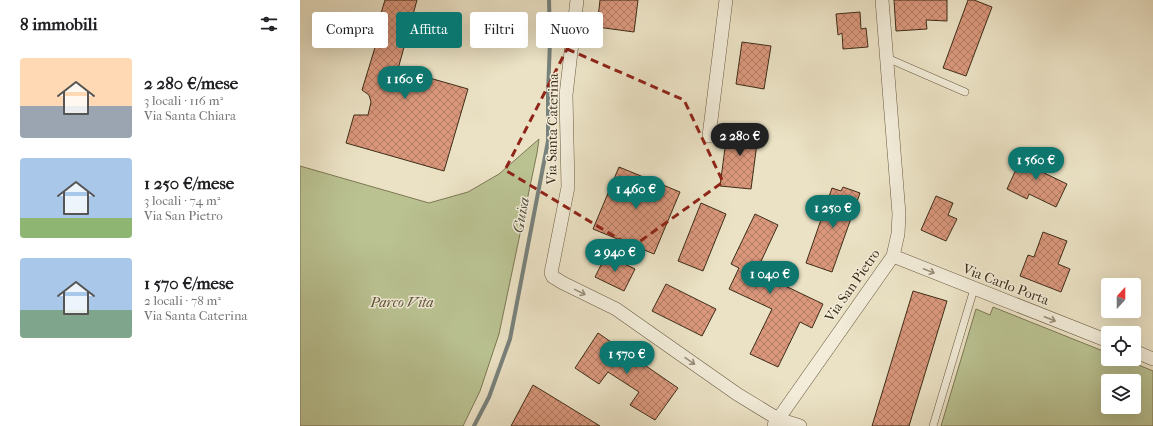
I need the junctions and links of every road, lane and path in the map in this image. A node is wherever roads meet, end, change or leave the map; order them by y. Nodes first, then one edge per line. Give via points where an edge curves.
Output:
1 (577, 0) edge
2 (726, 0) edge
3 (882, 0) edge
4 (887, 58) junction
5 (965, 92) dead end
6 (708, 136) dead end
7 (893, 256) junction
8 (974, 289) junction
9 (1101, 338) edge
10 (1141, 354) edge
11 (1153, 359) edge
12 (776, 423) edge
13 (800, 426) edge
14 (933, 426) edge

1 -> 12 street, Via Santa Caterina via 566,95 568,187 551,269 553,277 616,309
2 - 6 street
3 - 4 street, Via San Pietro
4 - 5 lane
4 - 7 street, Via San Pietro via 900,214
7 -> 8 street, Via Carlo Porta
7 - 12 street, Via San Pietro
8 -> 9 street, Via Carlo Porta
8 - 14 lane
10 - 11 street
12 - 13 street, Via Santa Caterina

